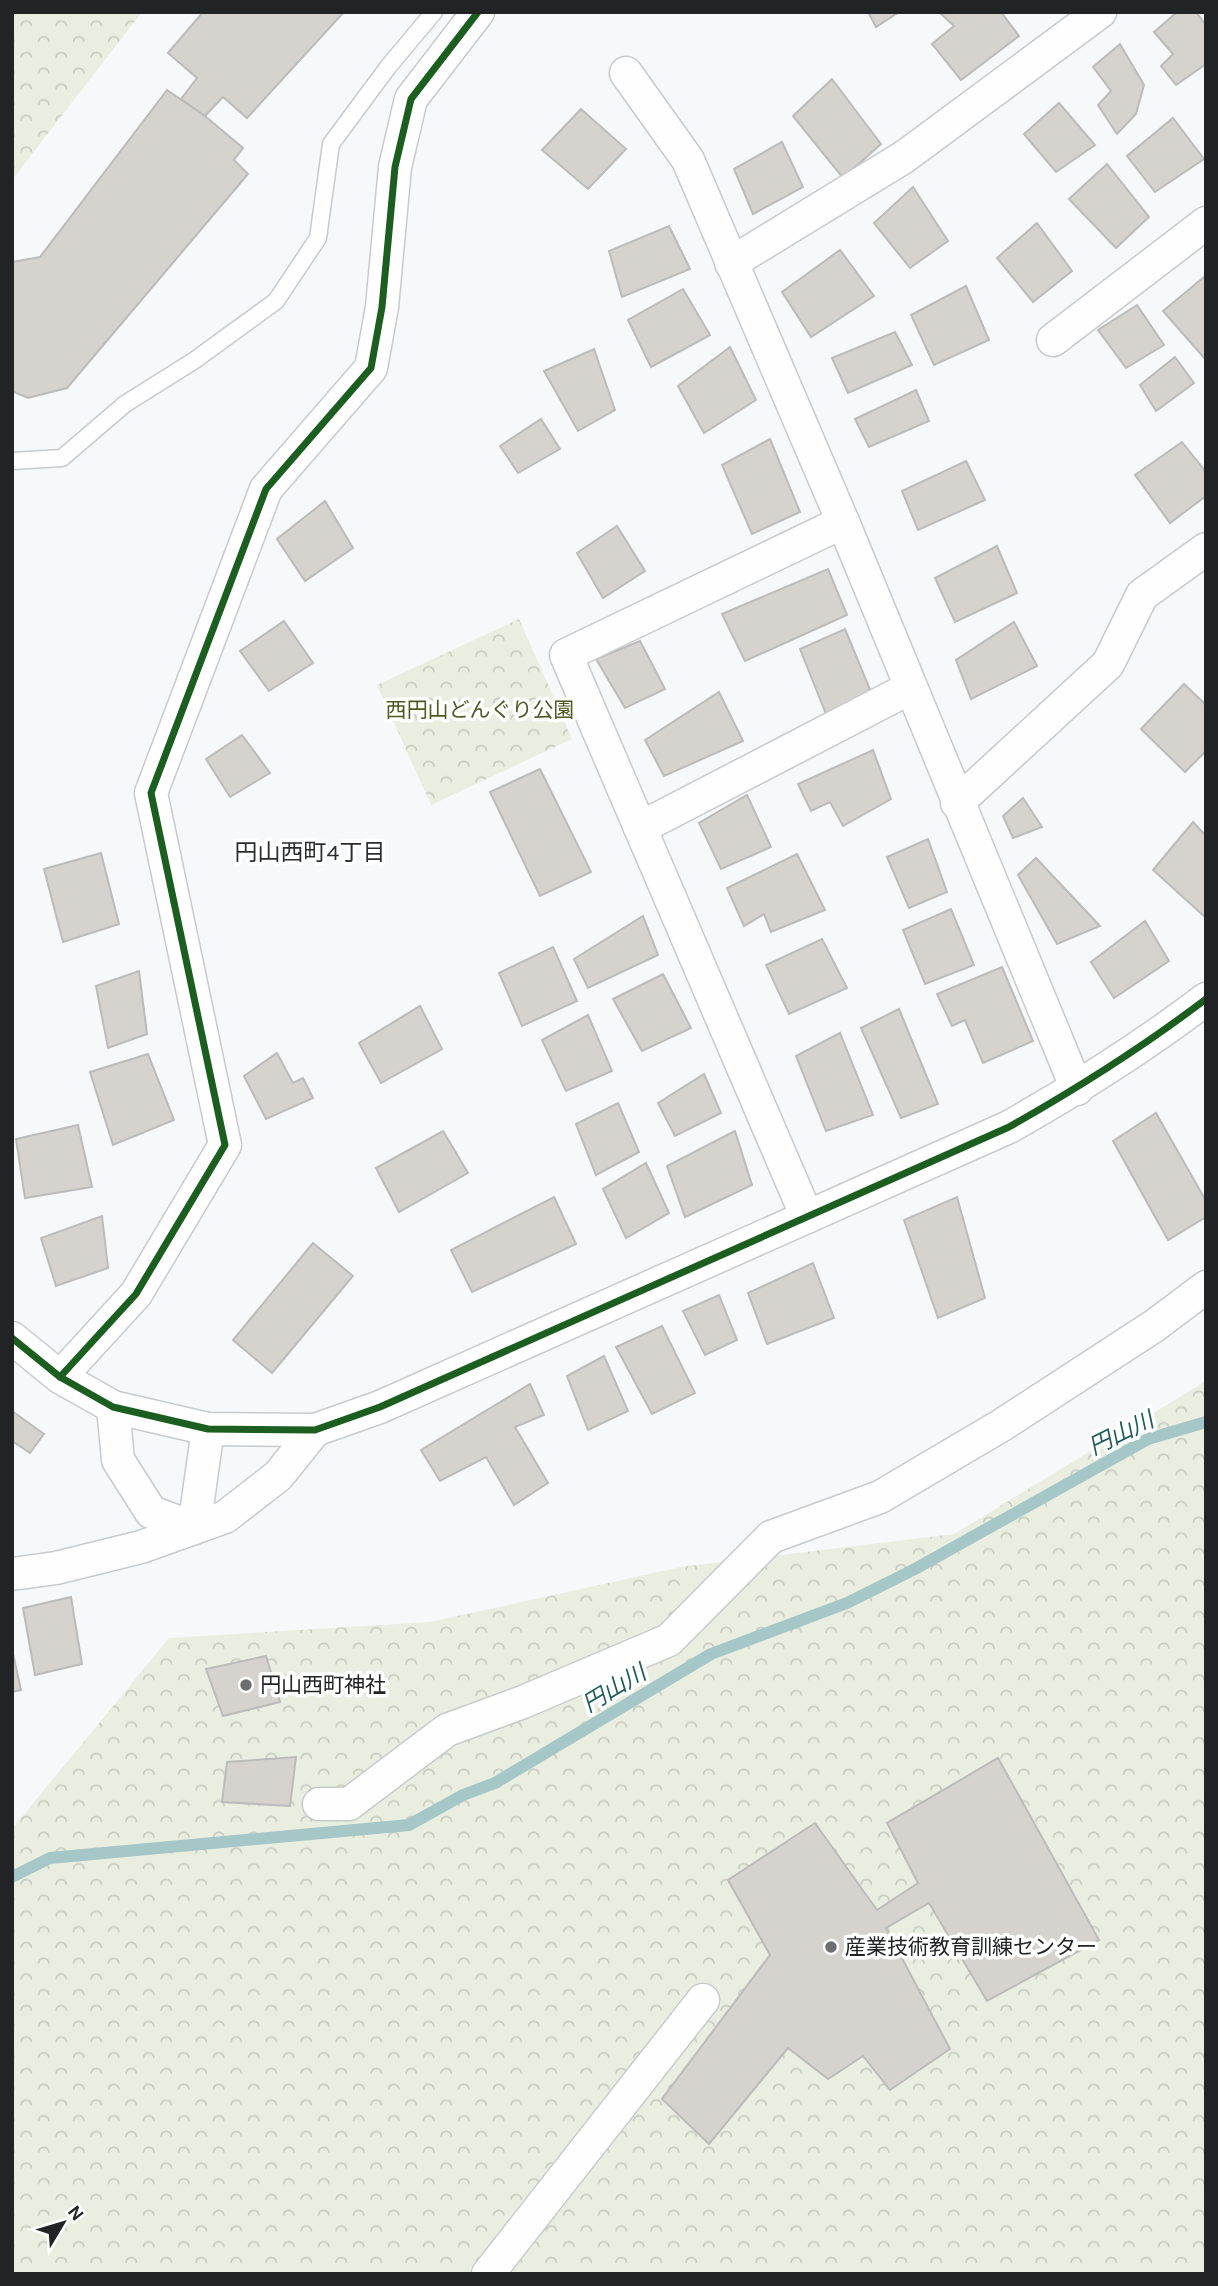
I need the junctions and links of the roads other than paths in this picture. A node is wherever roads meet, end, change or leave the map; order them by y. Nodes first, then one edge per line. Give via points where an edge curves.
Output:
1 (434, 12) edge
2 (478, 12) edge
3 (1100, 12) edge
4 (626, 73) dead end
5 (1206, 223) edge
6 (731, 263) junction
7 (1053, 340) dead end
8 (12, 461) edge
9 (843, 522) junction
10 (1206, 549) edge
11 (910, 688) junction
12 (957, 803) junction
13 (640, 828) junction
14 (1206, 999) edge
15 (1077, 1089) junction
16 (807, 1217) junction
17 (1206, 1287) edge
18 (12, 1338) edge
19 (60, 1377) junction
20 (113, 1407) junction
21 (208, 1429) junction
22 (315, 1430) junction
23 (194, 1528) junction
24 (12, 1574) edge
25 (320, 1804) dead end
26 (703, 2000) dead end
27 (488, 2274) edge

1 - 8 lane via 331,144 317,238 276,301 125,404 62,458
2 - 19 street via 411,99 395,167 382,307 371,368 266,489 151,793 225,1145 136,1294
3 - 6 street via 904,157
4 - 6 street via 688,160
5 - 7 street
6 - 9 street
9 - 11 street
9 - 13 street via 566,655
10 - 12 street via 1142,595 1108,664
11 - 12 street
11 - 13 street
12 - 15 street
13 - 16 street
14 - 15 street
15 - 16 street via 1009,1126
16 - 22 street via 380,1407
17 - 25 street via 1002,1425 880,1497 771,1537 669,1640 447,1730 349,1804
18 - 19 street
19 - 20 street
20 - 21 street
20 - 23 street via 118,1460 151,1512
21 - 22 street
21 - 23 street
22 - 23 street via 278,1476 225,1517
23 - 24 street via 141,1547
26 - 27 street

